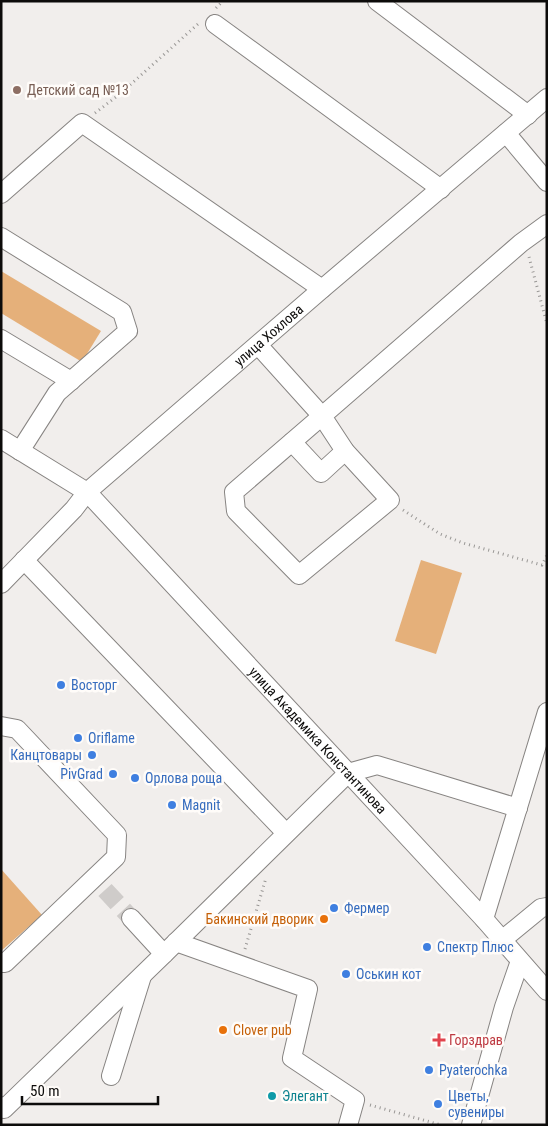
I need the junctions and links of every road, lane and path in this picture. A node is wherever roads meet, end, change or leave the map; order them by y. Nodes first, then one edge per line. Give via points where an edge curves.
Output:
1 (223, 1) edge
2 (377, 1) edge
3 (208, 20) junction
4 (547, 98) edge
5 (528, 114) junction
6 (82, 123) junction
7 (506, 133) junction
8 (547, 182) edge
9 (440, 189) junction
10 (1, 194) edge
11 (547, 224) edge
12 (1, 237) edge
13 (525, 240) junction
14 (322, 289) junction
15 (547, 324) edge
16 (1, 339) edge
17 (258, 345) junction
18 (71, 381) junction
19 (322, 416) junction
20 (1, 439) edge
21 (292, 442) junction
22 (20, 451) junction
23 (345, 451) junction
24 (87, 492) junction
25 (390, 500) junction
26 (547, 555) edge
27 (24, 560) junction
28 (1, 584) edge
29 (547, 712) edge
30 (1, 726) edge
31 (348, 773) junction
32 (518, 808) junction
33 (286, 833) junction
34 (267, 875) dead end
35 (547, 907) edge
36 (131, 918) tunnel mouth
37 (484, 919) junction
38 (502, 940) junction
39 (170, 948) junction
40 (520, 961) junction
41 (1, 963) edge
42 (240, 964) junction
43 (143, 975) junction
44 (547, 991) edge
45 (112, 1076) dead end
46 (355, 1100) junction
47 (1, 1106) edge
48 (348, 1125) edge
49 (441, 1125) edge
50 (471, 1125) edge

1 - 3 path
2 - 5 street
3 - 6 path
3 - 9 street
4 - 5 street, улица Хохлова
5 - 7 street, улица Хохлова
6 - 10 street
6 - 14 street
7 - 8 street
7 - 9 street, улица Хохлова
9 - 14 street, улица Хохлова
11 - 13 street
12 - 18 street via 122,312 128,331
13 - 15 path
13 - 19 street
14 - 17 street, улица Хохлова
16 - 18 street
17 - 19 street
17 - 24 street, улица Хохлова
18 - 22 street via 56,393
19 - 21 street
19 - 23 street
20 - 22 street, улица Академика Константинова
21 - 23 street via 321,473
21 - 25 street via 234,492 236,511 299,575
22 - 24 street, улица Академика Константинова
23 - 25 street
24 - 27 street, улица Хохлова
24 - 31 street, улица Академика Константинова
25 - 26 path via 440,534 463,543 542,565
27 - 28 street, улица Хохлова
27 - 33 street
29 - 32 street
30 - 41 street via 17,729 117,835 116,857 100,883 6,963
31 - 32 street via 377,765
31 - 33 street
31 - 37 street, улица Академика Константинова
32 - 37 street
33 - 39 street
34 - 42 path
35 - 38 street via 541,908
36 - 39 street
37 - 38 street, улица Академика Константинова
38 - 40 street, улица Академика Константинова
39 - 42 street
39 - 43 street
40 - 44 street, улица Академика Константинова
40 - 50 street
42 - 46 street via 308,989 292,1058
43 - 45 street
43 - 47 street via 4,1109
46 - 48 street
46 - 49 path

